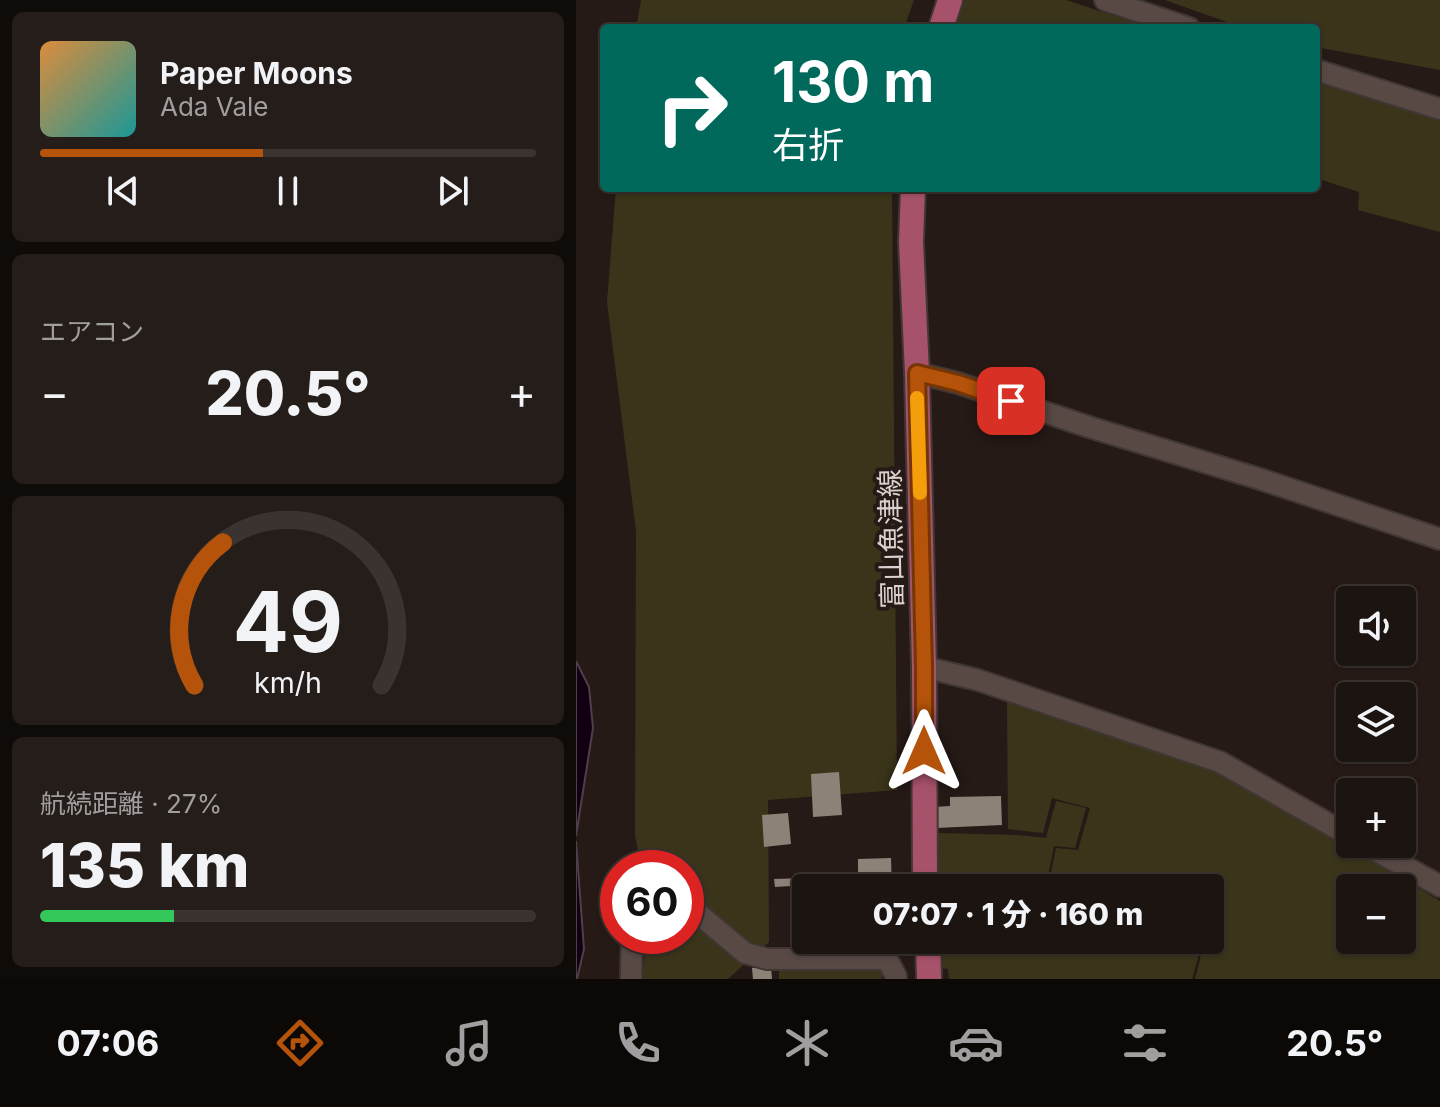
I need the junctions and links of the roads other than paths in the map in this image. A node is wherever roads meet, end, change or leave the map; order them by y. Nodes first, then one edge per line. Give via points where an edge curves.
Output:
1 (950, 0) edge
2 (1105, 0) edge
3 (942, 24) edge
4 (1177, 24) edge
5 (1320, 71) edge
6 (1440, 109) edge
7 (913, 192) edge
8 (917, 373) junction
9 (1440, 539) edge
10 (924, 667) junction
11 (1336, 828) edge
12 (1389, 858) edge
13 (925, 874) edge
14 (1440, 886) edge
15 (704, 918) edge
16 (632, 954) edge
17 (928, 954) edge
18 (631, 979) edge
19 (896, 979) edge
20 (929, 979) edge

1 - 3 main road
2 - 4 street
5 - 6 street
7 - 8 main road, 富山魚津線
8 - 9 street
8 - 10 main road, 富山魚津線
10 - 11 street via 978,680 1220,762
10 - 13 main road, 富山魚津線
12 - 14 street
15 - 19 street via 745,953 767,959 887,959
16 - 18 street
17 - 20 main road

